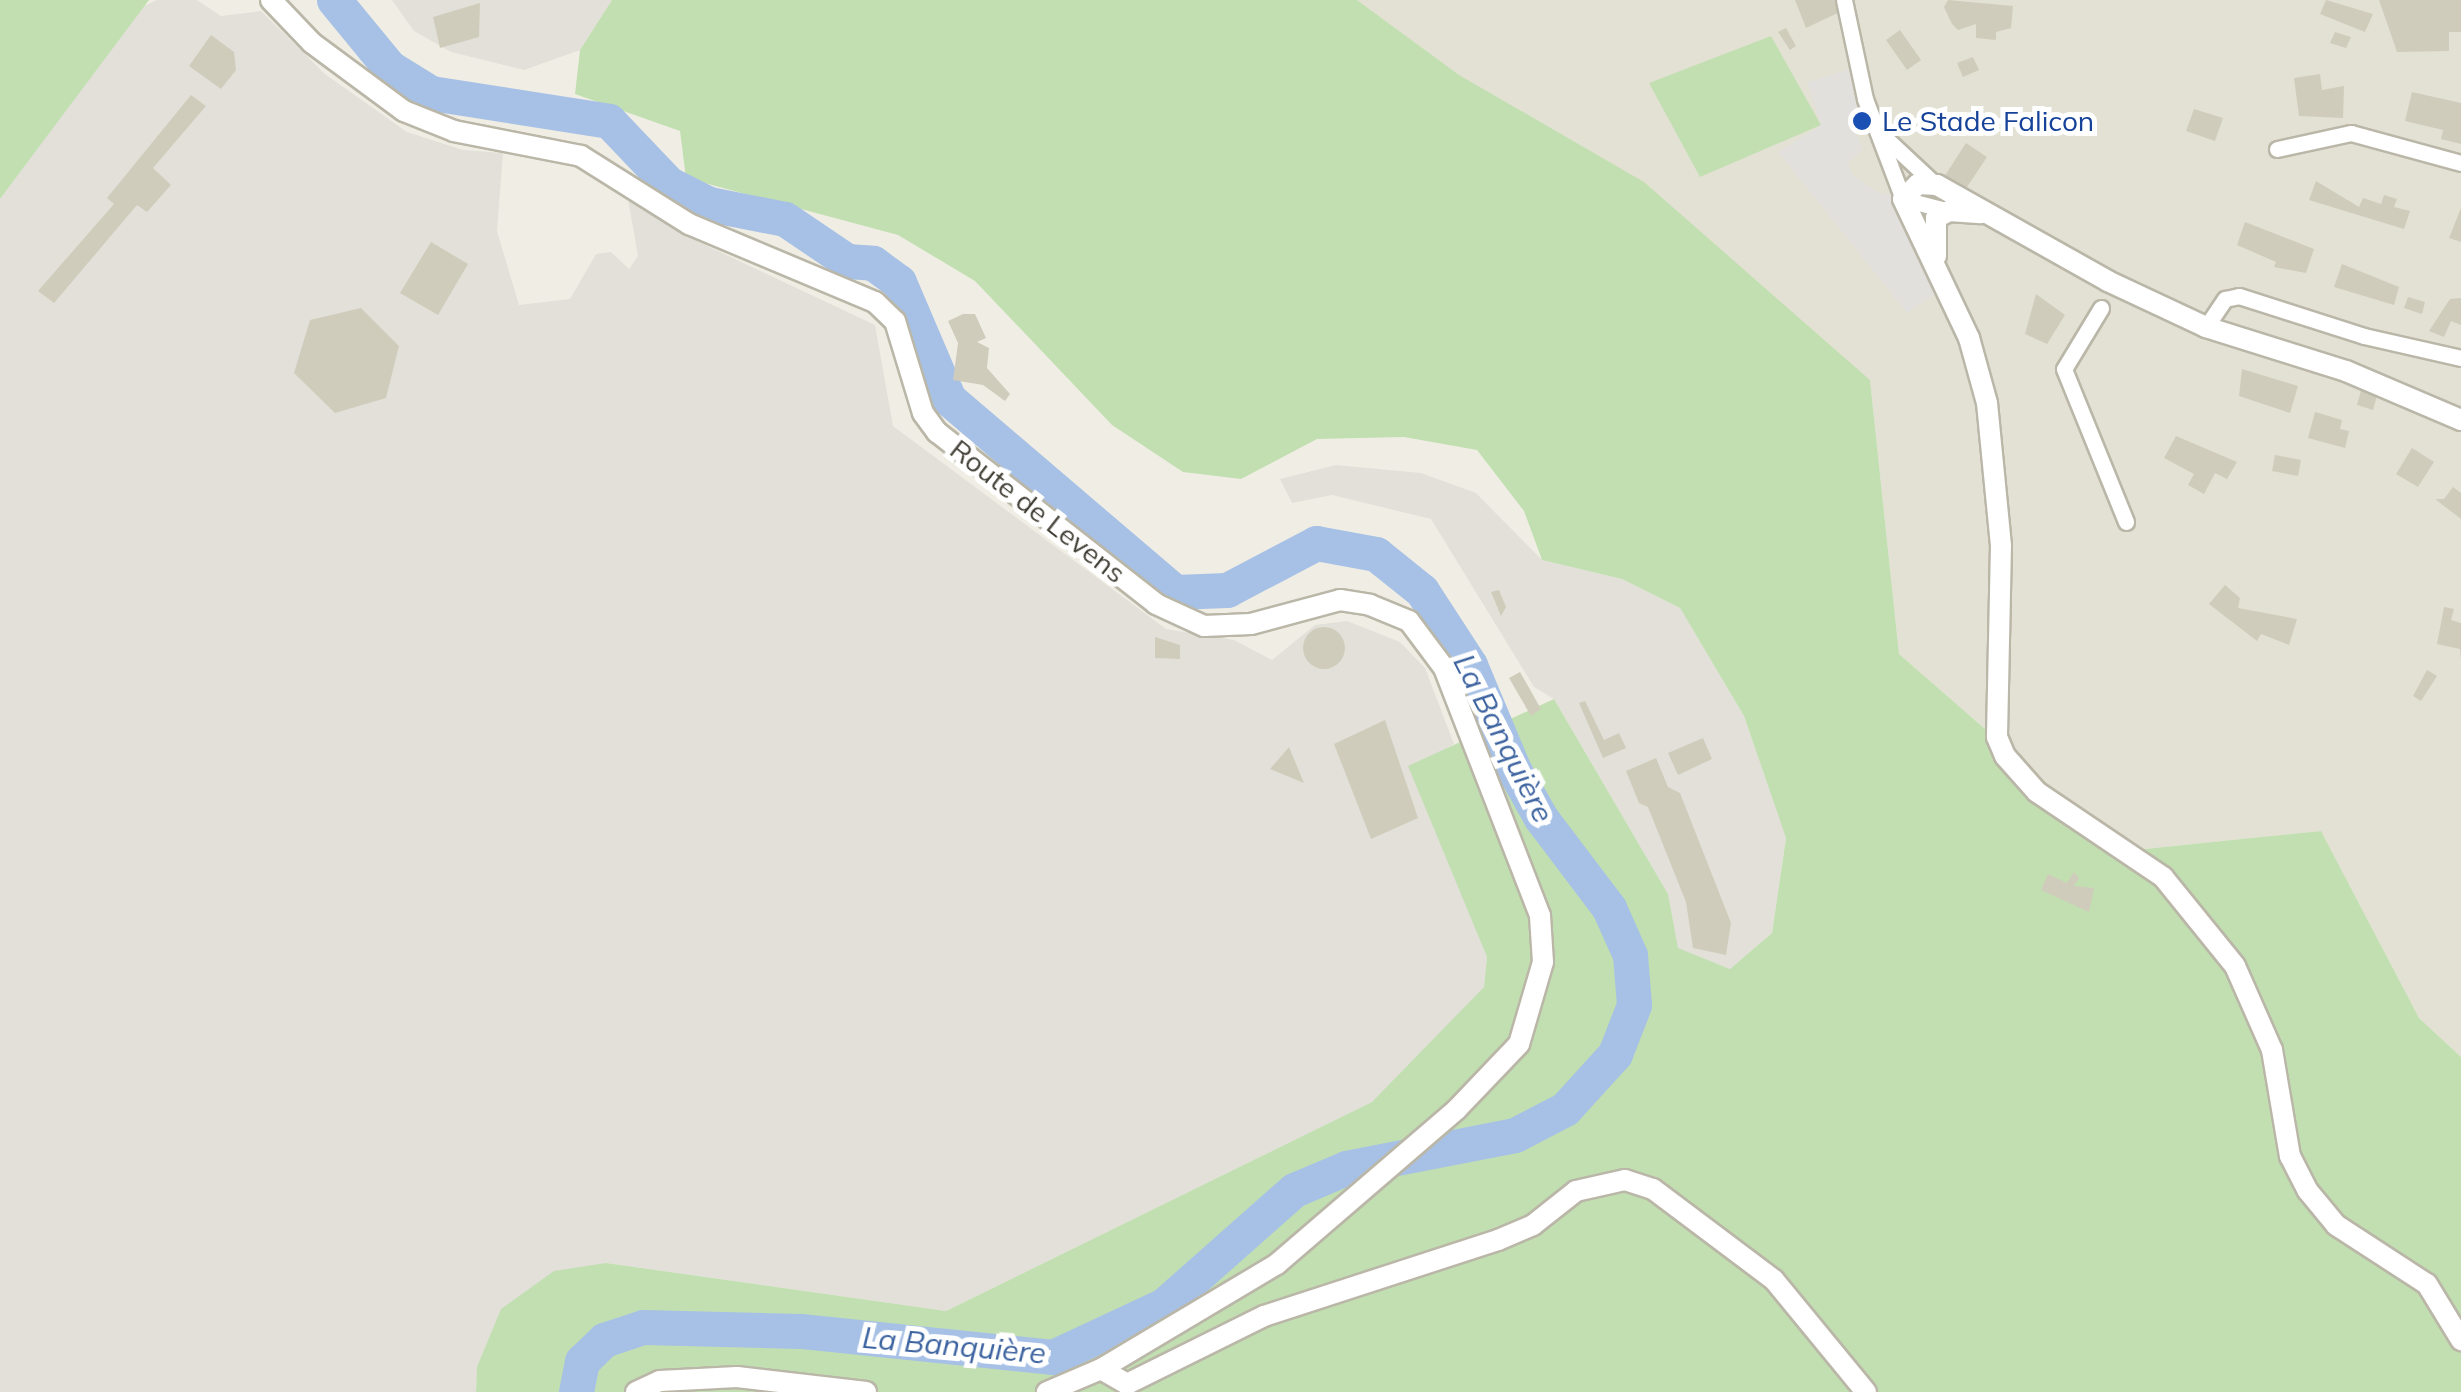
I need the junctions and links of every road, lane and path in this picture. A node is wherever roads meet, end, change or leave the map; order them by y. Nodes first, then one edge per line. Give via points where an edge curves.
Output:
1 (1844, 0) edge
2 (276, 6) edge
3 (1876, 129) junction
4 (2277, 150) dead end
5 (2461, 163) edge
6 (1937, 184) junction
7 (1903, 199) junction
8 (1941, 213) junction
9 (1982, 213) junction
10 (1938, 268) junction
11 (2101, 308) dead end
12 (2206, 327) junction
13 (2461, 358) edge
14 (2461, 420) edge
15 (2126, 522) dead end
16 (2461, 1340) edge
17 (1101, 1369) junction
18 (636, 1392) edge
19 (866, 1392) edge
20 (1047, 1392) edge
21 (1866, 1392) edge

1 - 3 street
2 - 17 street, Route de Levens via 312,44 429,124 581,156 689,224 875,302 895,320 924,414 938,432 1156,604 1204,626 1251,624 1340,600 1409,621 1444,668 1540,916 1543,962 1519,1044 1456,1110 1276,1264
3 - 6 street
3 - 7 street
4 - 5 street via 2351,133
6 - 7 street via 1918,184
6 - 8 street
6 - 9 street
7 - 8 street
7 - 10 street
8 - 9 street
8 - 10 street
9 - 12 street
10 - 16 street via 1968,338 1996,466 1997,737 2005,756 2037,792 2163,877 2235,966 2272,1050 2290,1156 2308,1191 2336,1225 2428,1284
11 - 15 street via 2064,368
12 - 13 street via 2225,300 2238,296
12 - 14 street via 2346,370
17 - 20 street, Route de Levens
17 - 21 street via 1116,1382 1132,1382 1264,1316 1498,1240 1533,1224 1576,1191 1625,1180 1653,1190 1774,1280
18 - 19 street via 660,1382 737,1377

